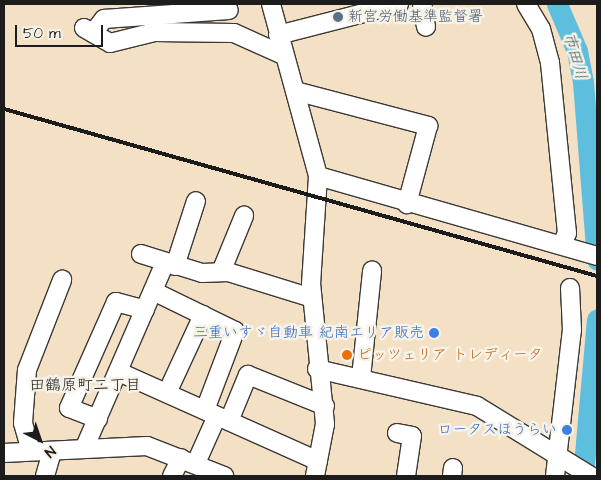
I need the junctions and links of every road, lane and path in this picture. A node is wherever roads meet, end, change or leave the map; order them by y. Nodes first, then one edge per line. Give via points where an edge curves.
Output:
1 (271, 4) edge
2 (399, 4) edge
3 (422, 4) edge
4 (526, 4) edge
5 (229, 10) dead end
6 (426, 27) dead end
7 (278, 35) junction
8 (283, 55) junction
9 (295, 91) junction
10 (318, 176) junction
11 (196, 201) dead end
12 (407, 204) junction
13 (244, 216) dead end
14 (565, 246) junction
15 (141, 254) dead end
16 (597, 256) edge
17 (170, 265) junction
18 (372, 271) dead end
19 (221, 272) junction
20 (62, 280) dead end
21 (570, 288) dead end
22 (153, 291) junction
23 (312, 298) junction
24 (145, 310) junction
25 (202, 315) junction
26 (317, 369) junction
27 (119, 372) junction
28 (361, 378) junction
29 (167, 393) junction
30 (325, 406) junction
31 (217, 416) junction
32 (98, 419) junction
33 (397, 434) dead end
34 (84, 449) junction
35 (31, 451) junction
36 (52, 451) junction
37 (4, 453) edge
38 (562, 459) junction
39 (188, 461) junction
40 (317, 469) edge
41 (45, 476) edge
42 (172, 476) edge
43 (224, 476) edge
44 (406, 476) edge
45 (555, 476) edge
46 (592, 476) edge

1 - 7 street
2 - 7 street
3 - 6 street
4 - 14 street via 541,30 550,64 567,233
5 - 8 street via 104,19 89,30 110,43 155,32 234,33
7 - 8 street
8 - 9 street
9 - 10 street
9 - 12 street via 428,126
10 - 12 street
10 - 23 street
11 - 17 street
12 - 14 street
13 - 19 street
14 - 16 street
15 - 17 street
17 - 19 street via 202,273
17 - 22 street
18 - 28 street
19 - 23 street
20 - 35 street via 27,370 24,423
21 - 38 street via 572,330
22 - 24 street
22 - 25 street
23 - 26 street
24 - 27 street
24 - 32 street via 116,302 73,399 70,408
25 - 29 street
25 - 31 street via 235,331
26 - 28 street
26 - 30 street
27 - 29 street
27 - 32 street
28 - 38 street via 469,404
29 - 31 street
30 - 31 street via 248,375
30 - 40 street
31 - 39 street
31 - 40 street
32 - 34 street
33 - 44 street via 412,436
34 - 36 street
34 - 39 street via 148,446
35 - 36 street
35 - 37 street
36 - 41 street
38 - 45 street
38 - 46 street
39 - 42 street
39 - 43 street

